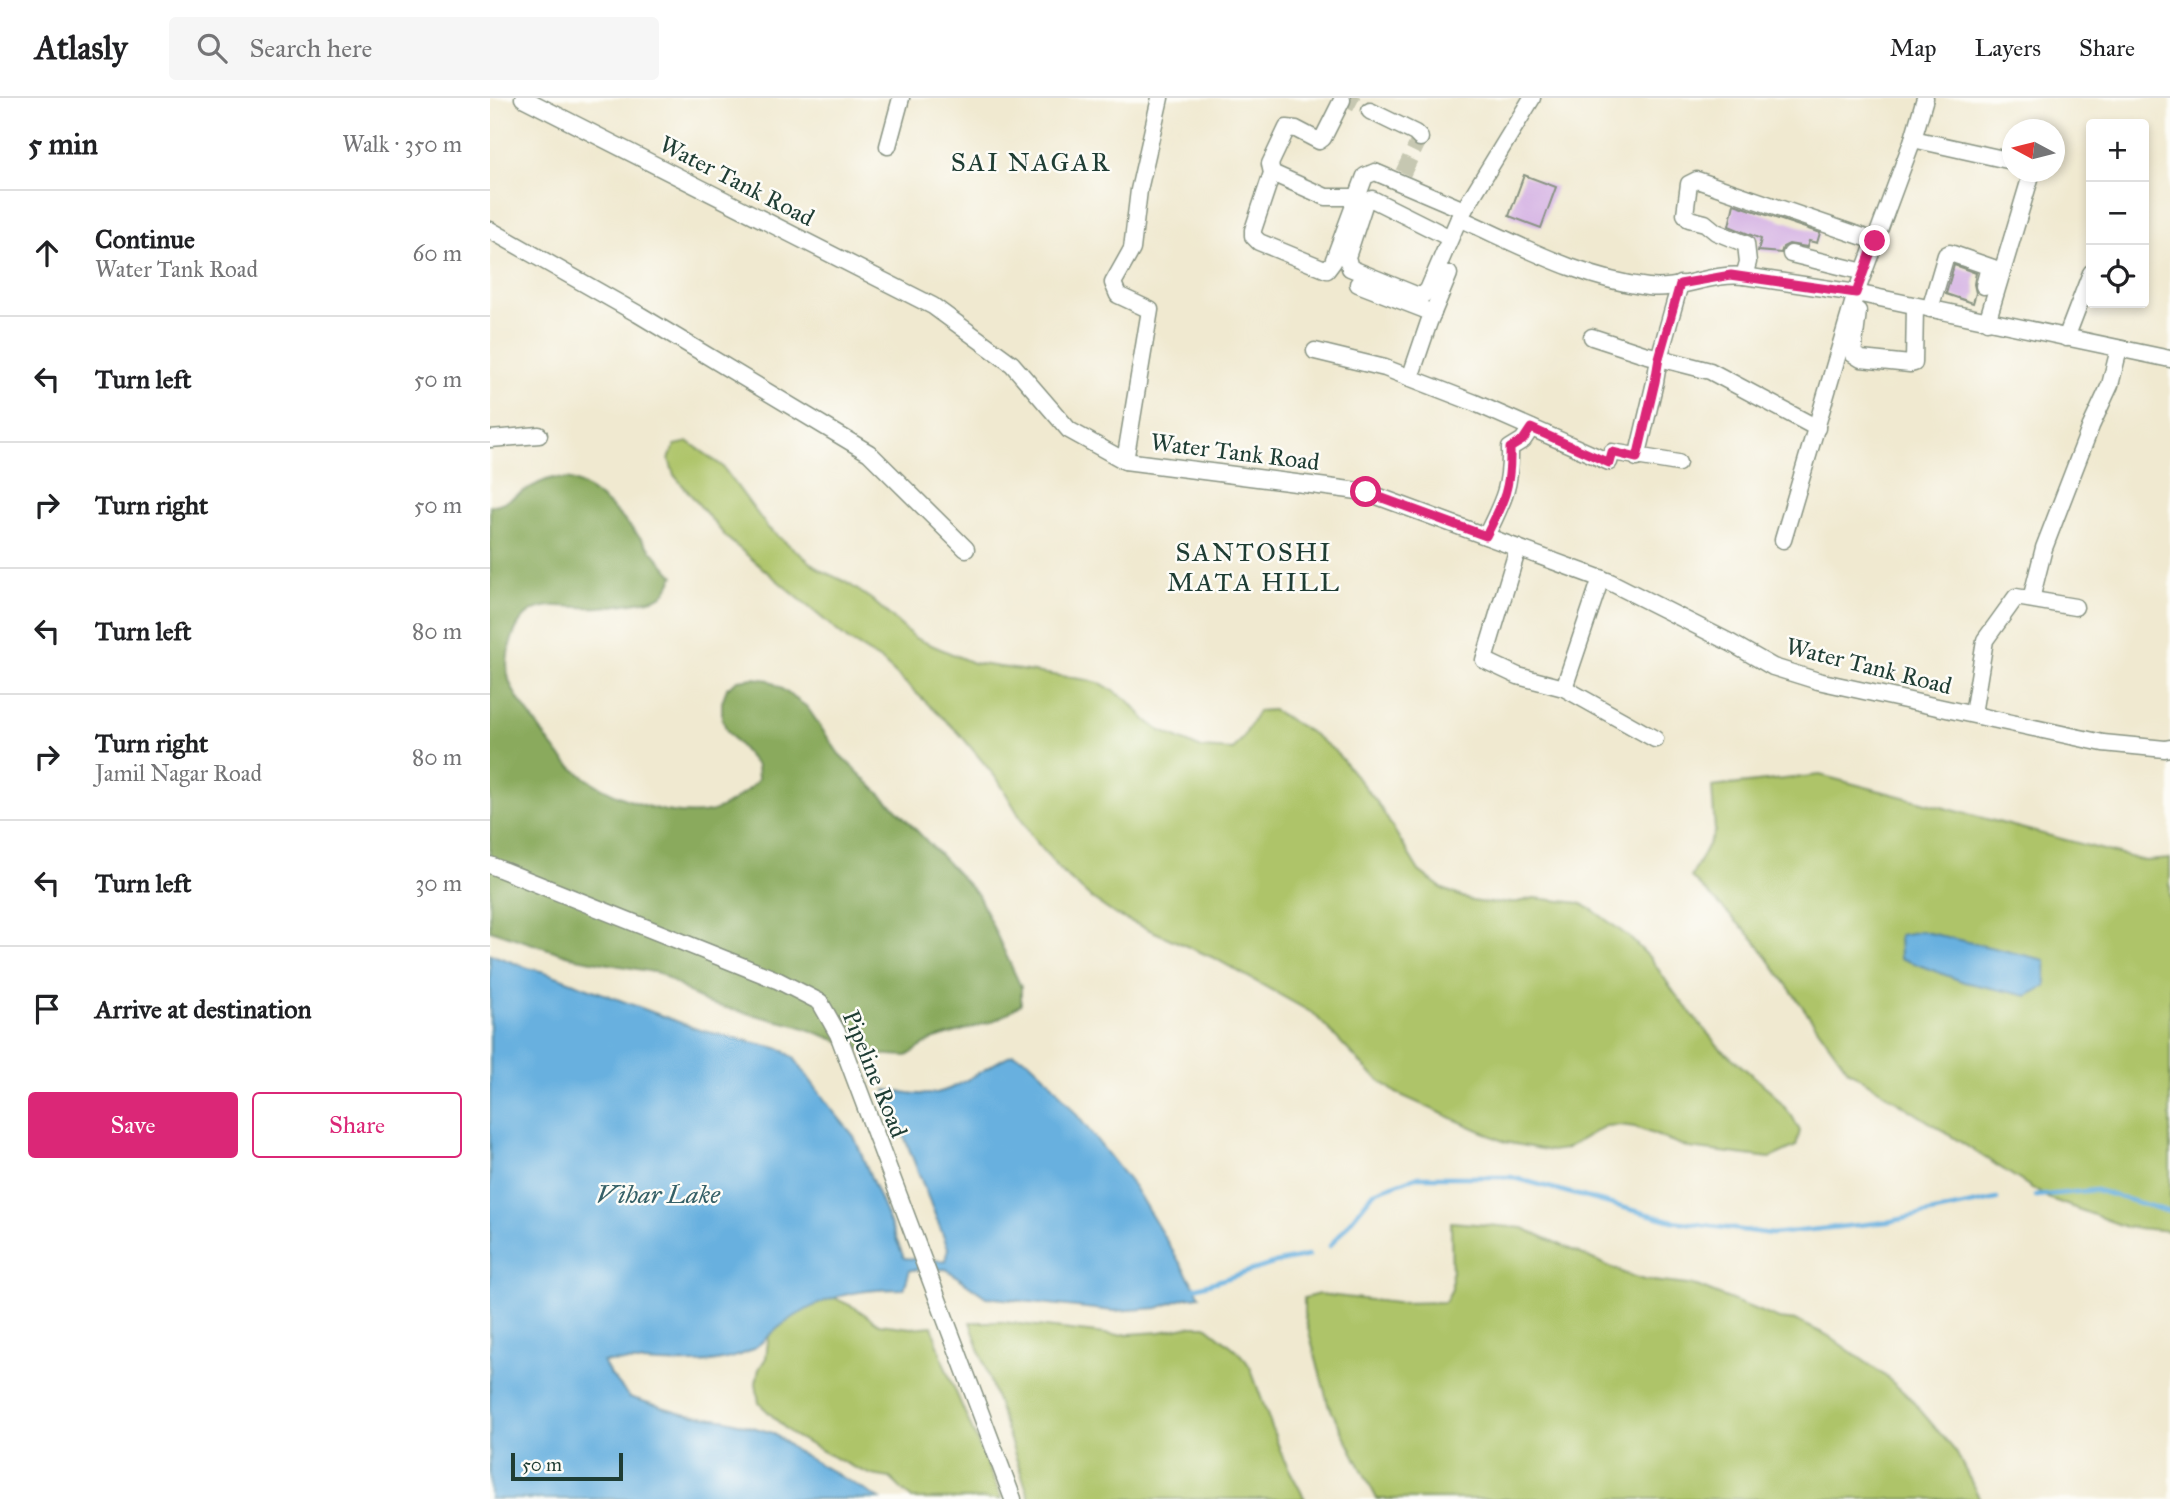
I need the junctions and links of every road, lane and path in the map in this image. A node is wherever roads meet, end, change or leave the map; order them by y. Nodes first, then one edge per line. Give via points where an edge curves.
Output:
1 (523, 98) edge
2 (901, 98) edge
3 (1160, 98) edge
4 (1532, 98) edge
5 (1925, 98) edge
6 (1342, 100) dead end
7 (1370, 111) tunnel mouth
8 (1420, 138) dead end
9 (1913, 139) junction
10 (888, 146) dead end
11 (2002, 159) edge
12 (1272, 173) junction
13 (1704, 176) dead end
14 (2028, 182) edge
15 (1356, 197) junction
16 (1462, 214) junction
17 (490, 230) edge
18 (1877, 237) junction
19 (1450, 238) junction
20 (1791, 254) dead end
21 (1995, 269) junction
22 (1864, 272) junction
23 (1449, 274) dead end
24 (1744, 276) junction
25 (1358, 284) dead end
26 (1680, 284) junction
27 (1983, 286) dead end
28 (2086, 286) edge
29 (1858, 294) junction
30 (1923, 308) junction
31 (1433, 313) junction
32 (1987, 322) junction
33 (1592, 337) dead end
34 (2066, 338) junction
35 (2119, 349) junction
36 (1315, 351) dead end
37 (1659, 358) junction
38 (2170, 359) edge
39 (1410, 378) junction
40 (1531, 428) junction
41 (1817, 428) junction
42 (539, 435) dead end
43 (490, 439) edge
44 (1637, 458) junction
45 (1125, 461) junction
46 (1678, 463) dead end
47 (1486, 536) junction
48 (1783, 540) dead end
49 (1518, 548) junction
50 (967, 550) dead end
51 (1601, 578) junction
52 (2031, 599) junction
53 (2075, 607) dead end
54 (1564, 688) junction
55 (1973, 715) junction
56 (1655, 739) dead end
57 (2170, 748) edge
58 (490, 865) edge
59 (1013, 1499) edge

1 - 45 street, Water Tank Road via 933,306 1012,363 1069,430
2 - 10 street
3 - 45 street via 1139,190 1132,249 1113,283 1118,295 1150,310
4 - 16 street
5 - 9 street
6 - 12 street via 1319,141 1287,128 1270,164
7 - 8 street
9 - 11 street
9 - 18 street
12 - 15 street via 1326,197
12 - 15 street via 1253,236 1327,271
13 - 18 street
14 - 21 street
15 - 16 street via 1365,176 1375,172 1401,177
16 - 19 street
16 - 26 street via 1589,275 1650,288
17 - 50 street via 869,453
18 - 22 street
18 - 24 street via 1693,180 1685,214 1746,244
19 - 19 street via 1423,295 1348,264 1365,202 1372,199
20 - 22 street
21 - 27 street
21 - 30 street via 1946,254
21 - 32 street
22 - 29 street
23 - 31 street
24 - 26 street
24 - 29 street
25 - 31 street
26 - 37 street
28 - 34 street
29 - 30 street
29 - 30 street via 1853,354 1861,359 1914,363
29 - 41 street
30 - 32 street
31 - 39 street
32 - 34 street
33 - 37 street
34 - 35 street
35 - 38 street
35 - 52 street via 2110,385 2044,548
36 - 39 street
37 - 41 street via 1710,371
37 - 44 street
39 - 40 street
40 - 44 street via 1609,463 1612,452
40 - 47 street via 1510,448 1506,497
41 - 48 street
42 - 43 street
44 - 46 street
45 - 47 street, Water Tank Road via 1366,492
47 - 49 street, Water Tank Road
49 - 51 street, Water Tank Road
49 - 54 street via 1484,660 1518,676
51 - 54 street
51 - 55 street, Water Tank Road via 1773,667
52 - 53 street
52 - 55 street via 2017,597 1985,640
54 - 56 street
55 - 57 street, Water Tank Road via 2103,743
58 - 59 street, Pipeline Road via 777,980 820,1002 838,1034

